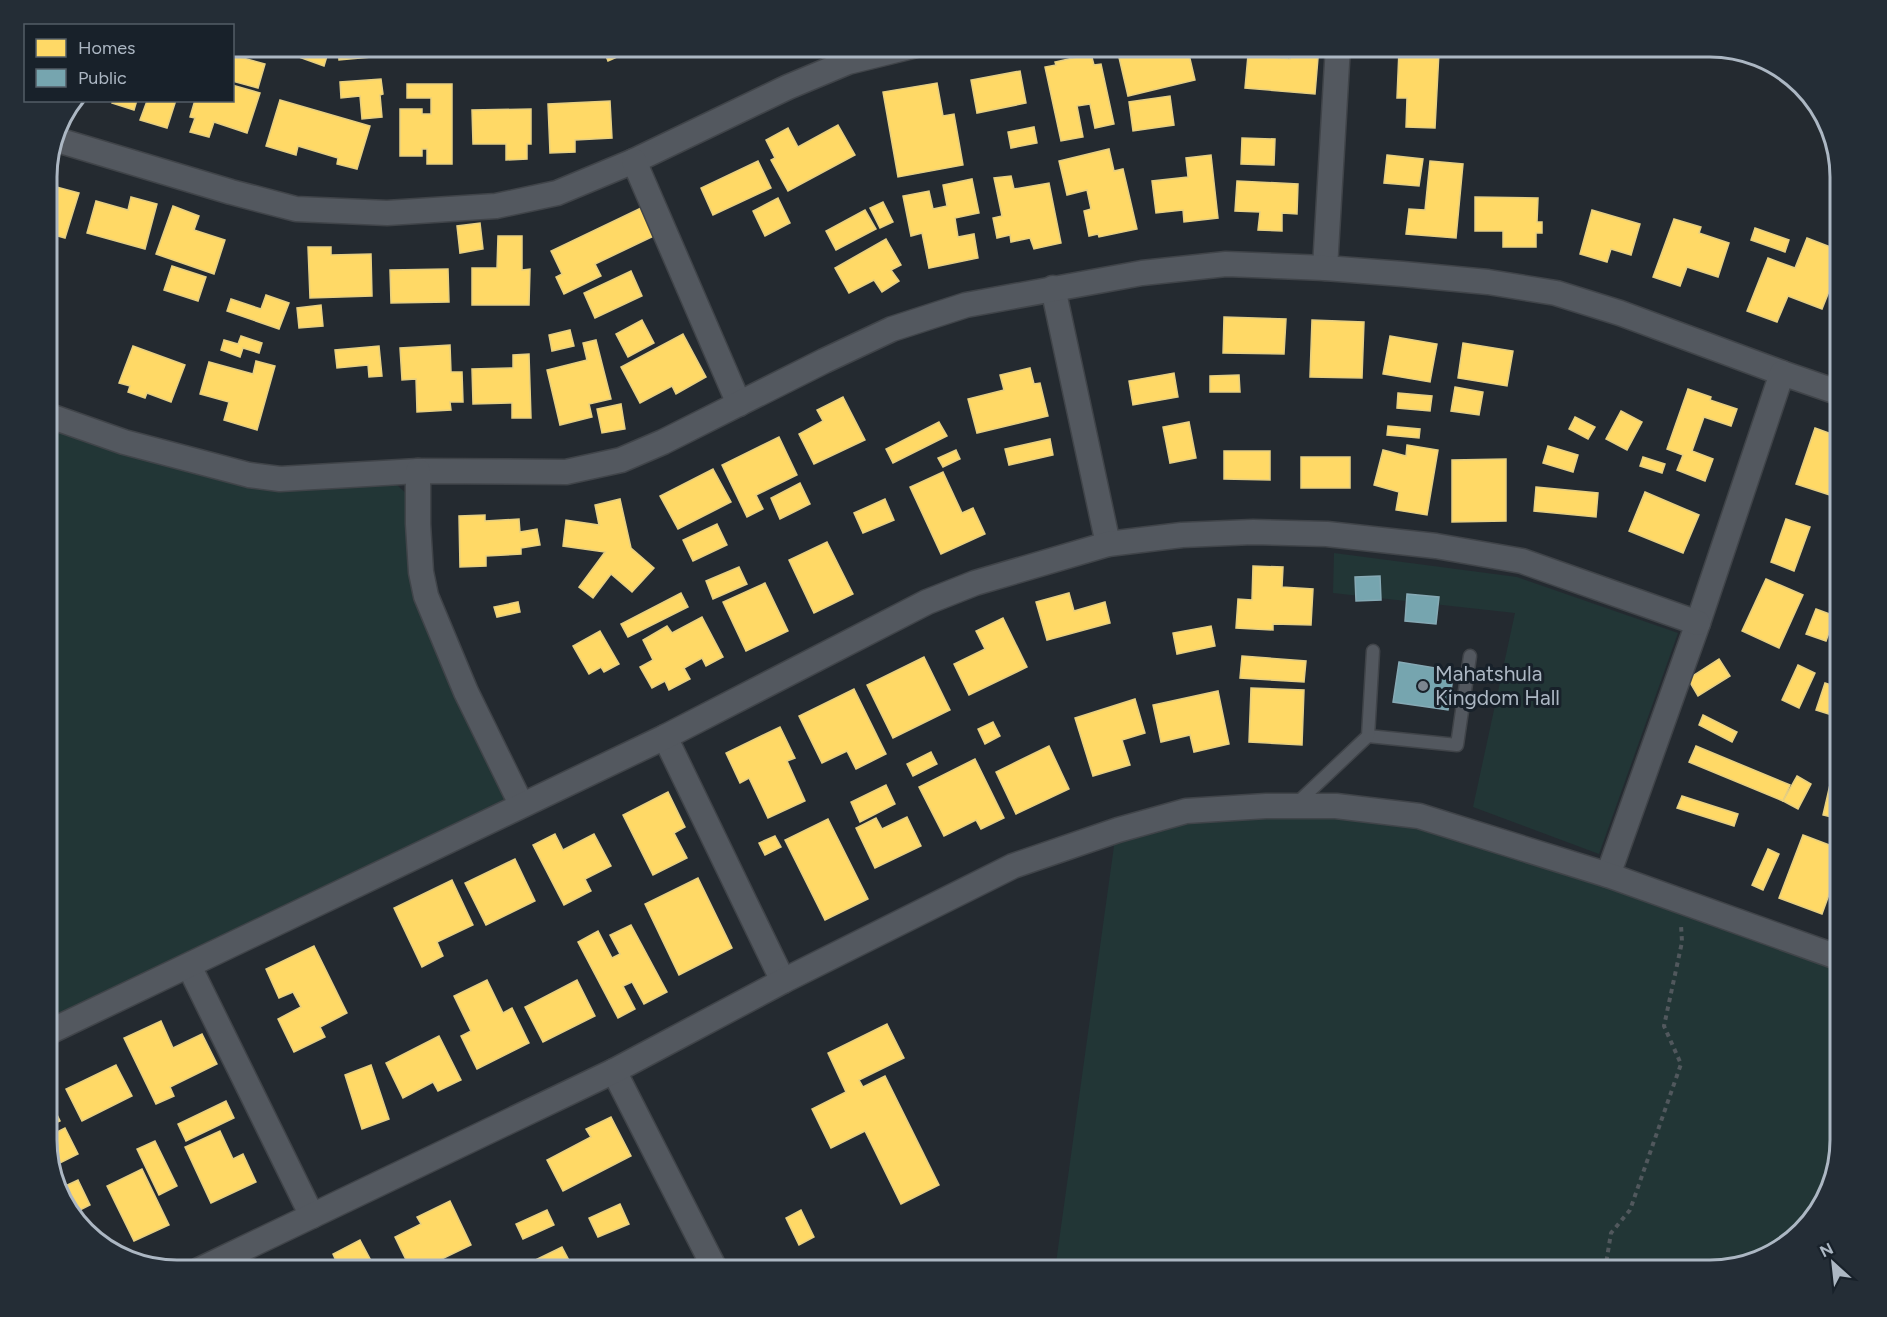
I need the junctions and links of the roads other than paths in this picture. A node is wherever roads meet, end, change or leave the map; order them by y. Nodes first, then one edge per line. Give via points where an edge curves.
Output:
1 (868, 57) edge
2 (1337, 57) edge
3 (62, 142) edge
4 (634, 161) junction
5 (1325, 268) junction
6 (1053, 288) junction
7 (1782, 373) junction
8 (1830, 390) edge
9 (739, 404) junction
10 (57, 419) edge
11 (418, 471) junction
12 (1108, 544) junction
13 (1698, 623) junction
14 (1373, 651) dead end
15 (1470, 656) dead end
16 (1368, 736) junction
17 (665, 737) junction
18 (521, 804) junction
19 (1294, 806) junction
20 (1608, 875) junction
21 (1830, 954) edge
22 (189, 966) junction
23 (783, 981) junction
24 (57, 1028) edge
25 (614, 1071) junction
26 (312, 1216) junction
27 (220, 1260) edge
28 (709, 1260) edge

1 - 4 street via 788,87
2 - 5 street
3 - 4 street via 296,209 387,213 506,204 557,193
4 - 9 street
5 - 6 street via 1226,264
5 - 7 street via 1488,282 1556,293
6 - 9 street via 966,305 892,329
6 - 12 street
7 - 8 street
7 - 13 street
9 - 11 street via 621,460 577,470
10 - 11 street via 124,442 249,475 280,479
11 - 18 street via 421,572 426,596 465,692
12 - 13 street via 1253,532 1327,534 1436,546 1522,561
12 - 17 street via 975,582 927,602
13 - 20 street
14 - 16 lane
15 - 16 lane via 1457,745
16 - 19 lane
17 - 18 street
17 - 23 street
18 - 22 street
19 - 20 street via 1336,806 1419,816
19 - 23 street via 1186,812 1118,830 1013,866
20 - 21 street
22 - 24 street
22 - 26 street
23 - 25 street
25 - 26 street
25 - 28 street
26 - 27 street

